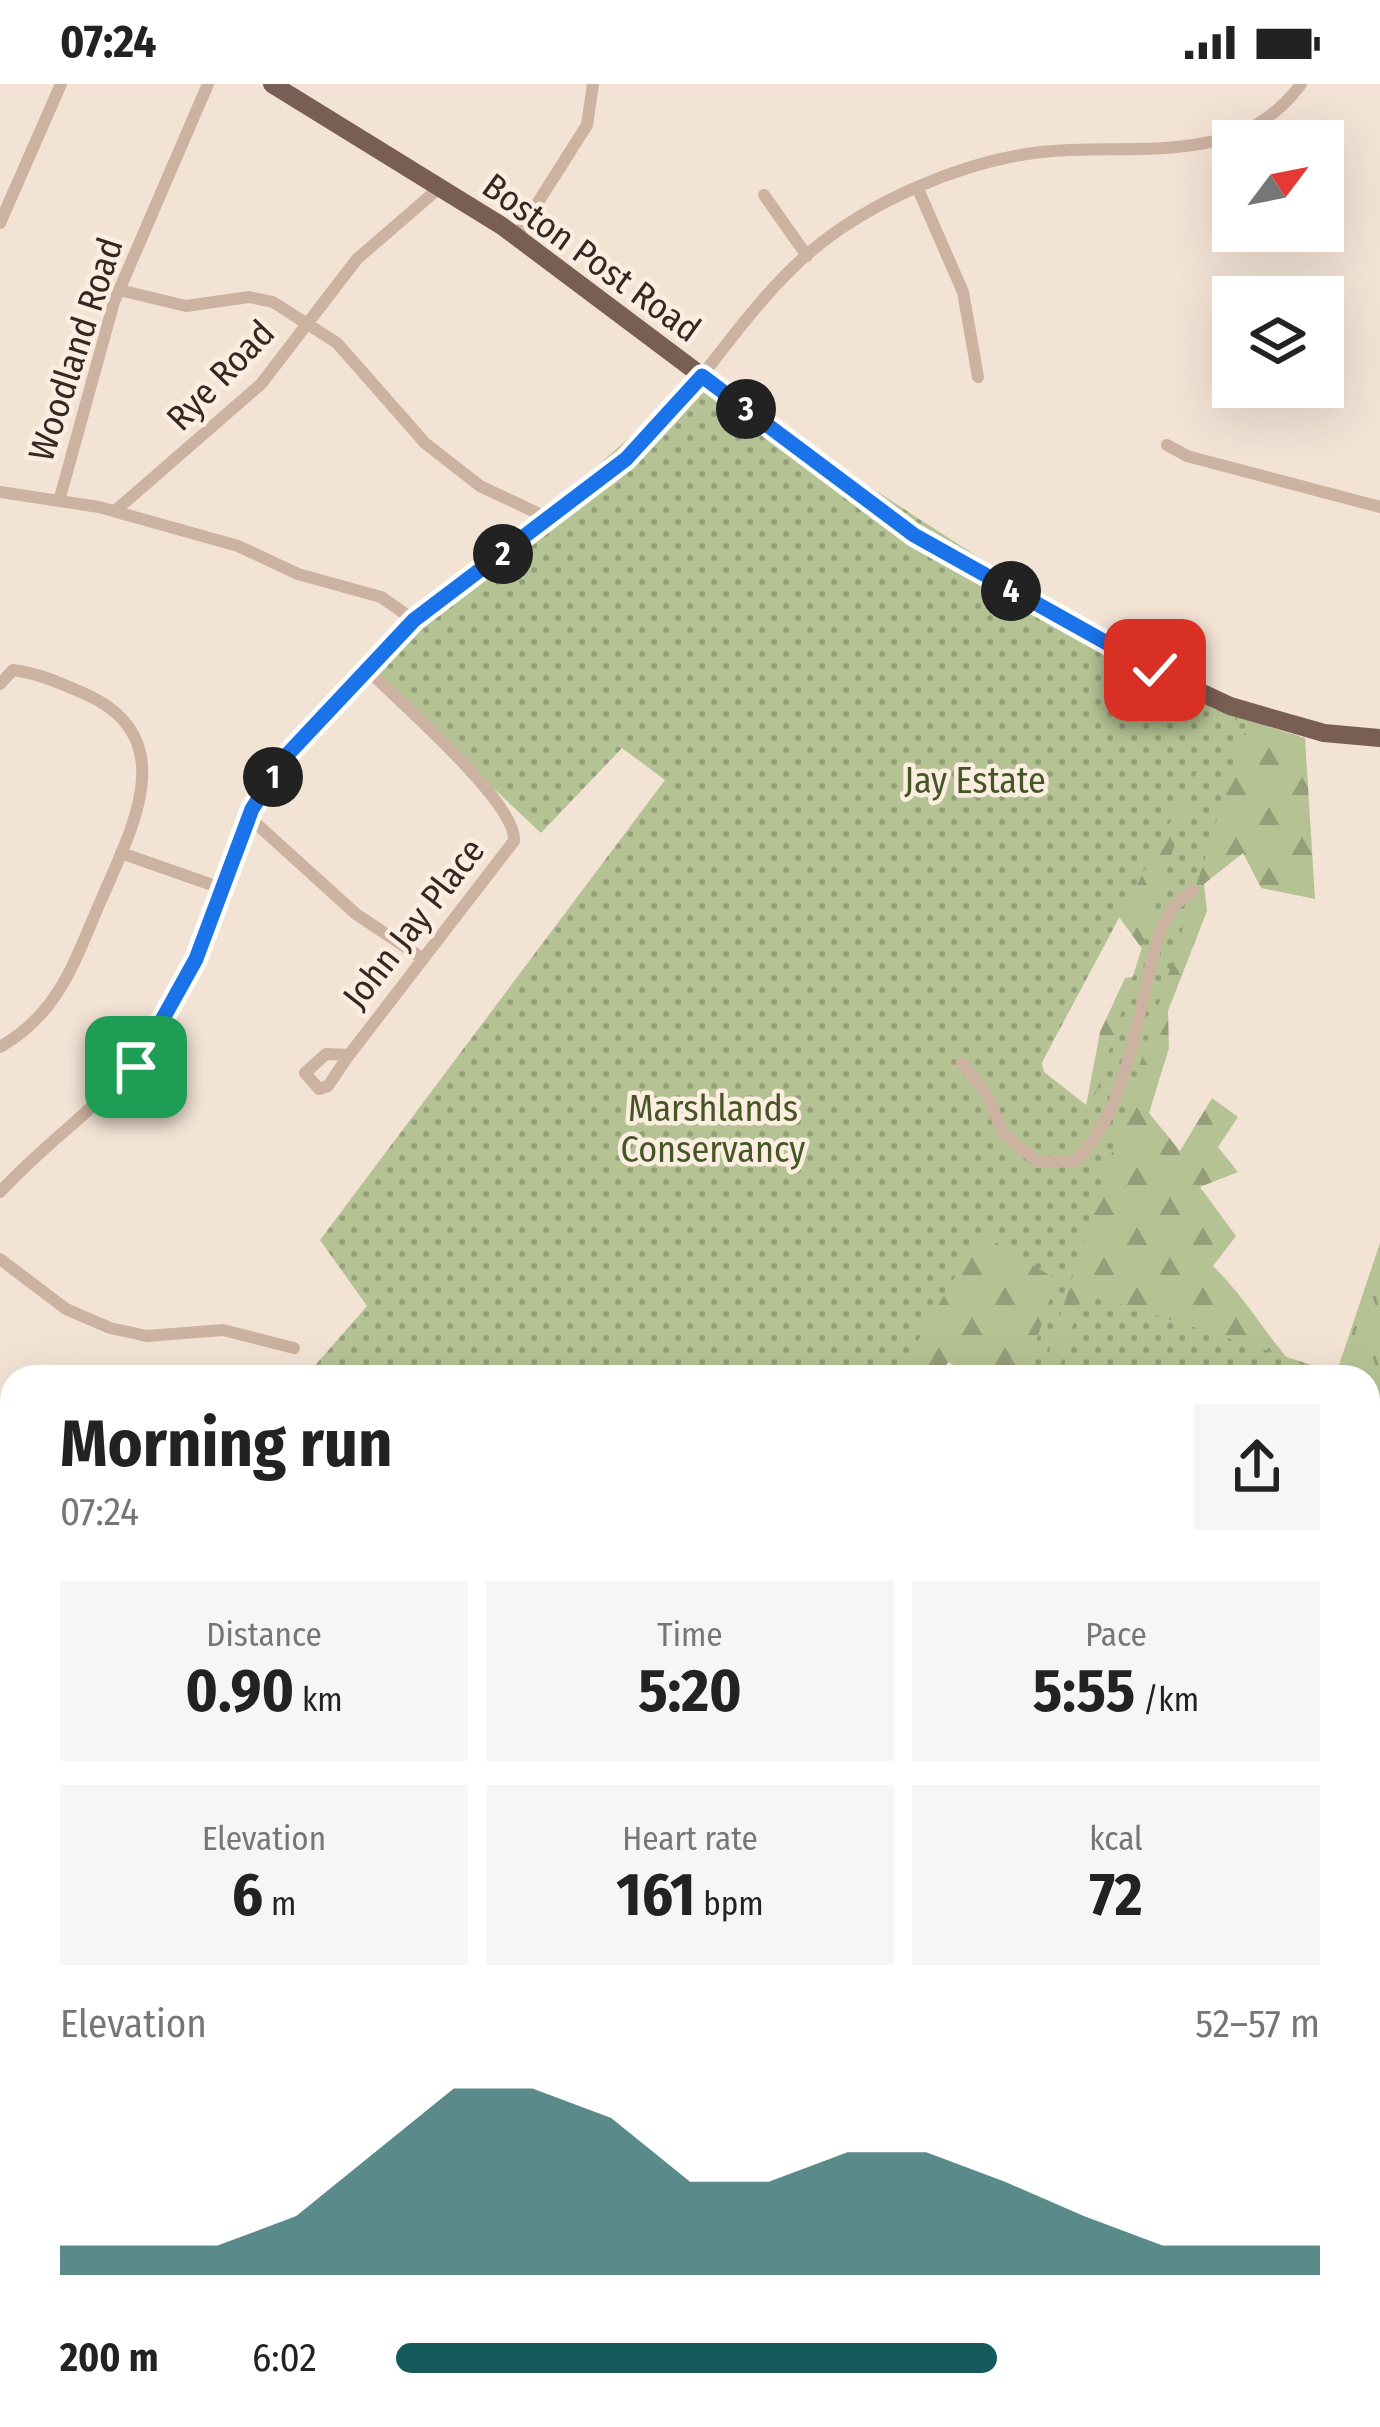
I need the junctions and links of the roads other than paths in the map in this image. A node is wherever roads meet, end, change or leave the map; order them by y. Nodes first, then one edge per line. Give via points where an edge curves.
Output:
1 (61, 84) edge
2 (208, 84) edge
3 (272, 84) edge
4 (593, 84) edge
5 (1301, 84) edge
6 (438, 189) junction
7 (918, 189) junction
8 (764, 195) dead end
9 (0, 223) edge
10 (516, 237) junction
11 (807, 256) junction
12 (119, 290) junction
13 (311, 323) junction
14 (702, 376) junction
15 (977, 376) dead end
16 (1167, 445) dead end
17 (0, 492) edge
18 (59, 501) junction
19 (1380, 507) edge
20 (115, 511) junction
21 (550, 519) junction
22 (414, 620) junction
23 (365, 668) junction
24 (0, 684) edge
25 (1380, 738) edge
26 (249, 817) junction
27 (121, 853) junction
28 (221, 888) junction
29 (1193, 890) dead end
30 (422, 958) junction
31 (0, 1047) edge
32 (349, 1055) dead end
33 (962, 1063) dead end
34 (0, 1192) edge
35 (0, 1259) edge
36 (294, 1348) dead end

1 - 9 street
2 - 12 street, Woodland Road
3 - 6 main road, Boston Post Road
4 - 10 street via 587,125
5 - 7 street via 1288,102 1228,141 1040,152
6 - 10 main road, Boston Post Road
6 - 13 street, Rye Road via 357,259
7 - 11 street
7 - 15 street via 963,292
8 - 11 street
10 - 14 main road, Boston Post Road
11 - 14 street
12 - 13 street via 186,306 249,297
12 - 18 street, Woodland Road
13 - 20 street, Rye Road via 261,384
13 - 21 street via 425,443 480,486
14 - 21 street via 626,459
14 - 25 main road, Boston Post Road via 914,535 1155,670 1296,726
16 - 19 street
17 - 18 street
18 - 20 street
20 - 22 street via 381,597
21 - 22 street
22 - 23 street
23 - 26 street via 287,755
23 - 30 street, John Jay Place via 485,788 515,830
24 - 27 street via 13,670 33,672 96,699 128,723 143,782
26 - 28 street
26 - 30 street via 356,914
27 - 28 street
27 - 31 street via 58,999
28 - 34 street via 196,959 136,1067
29 - 33 street via 1162,929 1103,1129 1075,1161 1038,1162 1003,1133
30 - 32 street, John Jay Place
35 - 36 street via 66,1309 110,1328 147,1336 223,1330

